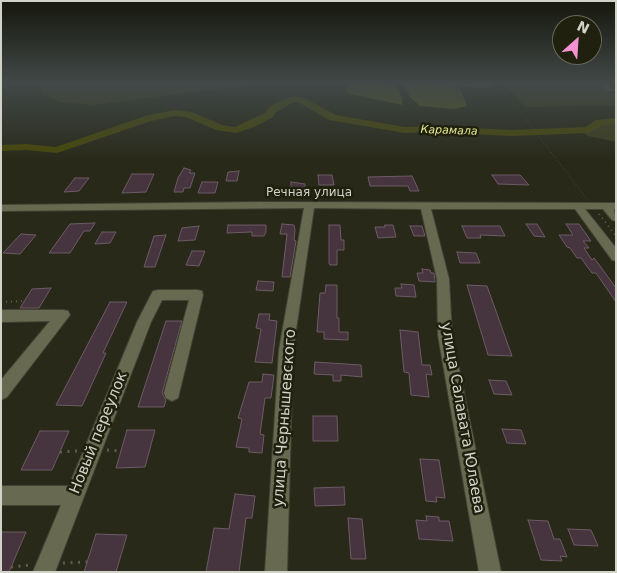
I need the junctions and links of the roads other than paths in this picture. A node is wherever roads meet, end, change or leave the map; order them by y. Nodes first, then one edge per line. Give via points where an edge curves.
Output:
1 (309, 206) junction
2 (424, 206) junction
3 (578, 206) junction
4 (611, 206) edge
5 (1, 208) edge
6 (616, 218) edge
7 (616, 257) edge
8 (1, 316) edge
9 (1, 392) edge
10 (172, 393) dead end
11 (1, 496) edge
12 (74, 496) junction
13 (44, 572) edge
14 (276, 572) edge
15 (490, 572) edge

1 - 2 street, Речная улица
1 - 5 street, Речная улица
1 - 14 street, улица Чернышевского via 286,350
2 - 3 street, Речная улица
2 - 15 street, улица Салавата Юлаева via 443,279 445,336
3 - 4 street, Речная улица
3 - 7 street
4 - 6 street
8 - 9 street via 63,315
10 - 12 street, Новый переулок via 197,295 158,295 144,322
11 - 12 street
12 - 13 street, Новый переулок

